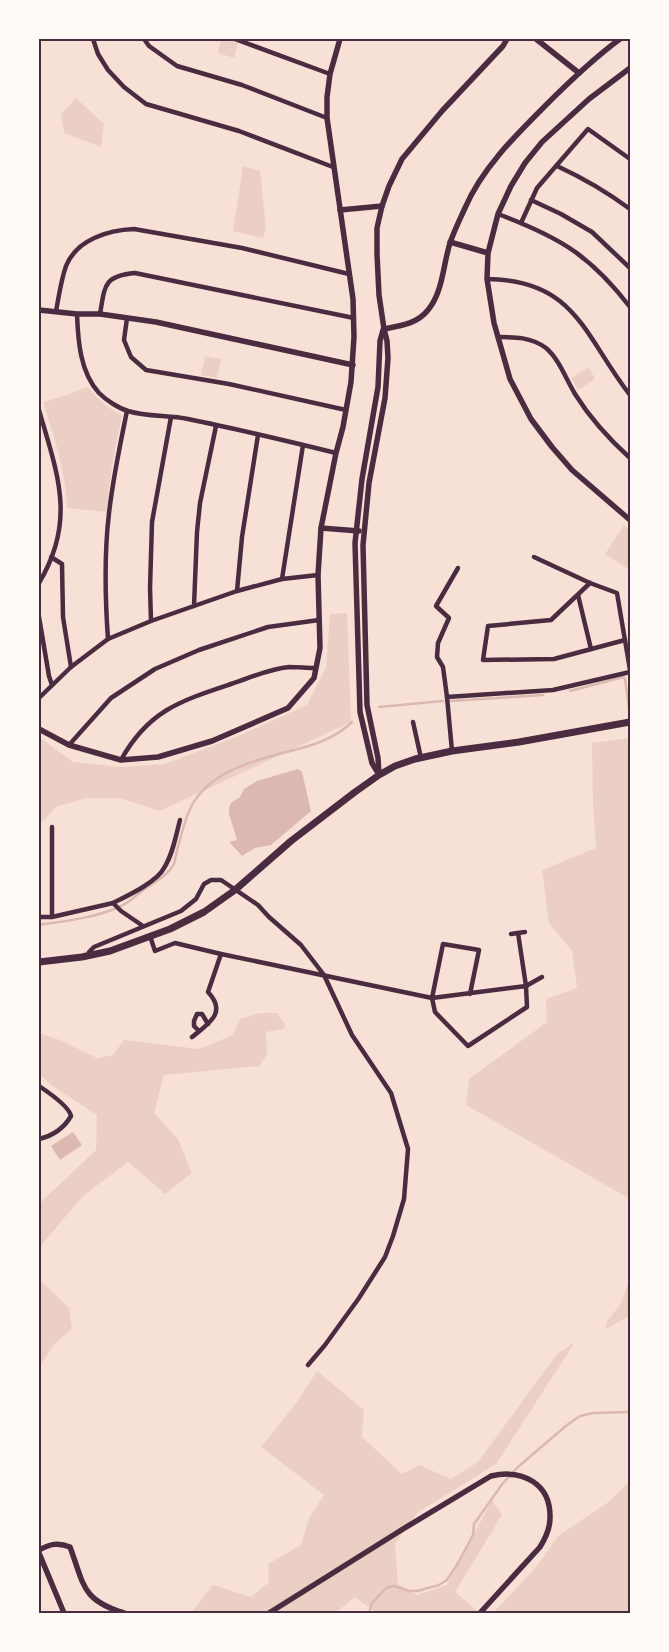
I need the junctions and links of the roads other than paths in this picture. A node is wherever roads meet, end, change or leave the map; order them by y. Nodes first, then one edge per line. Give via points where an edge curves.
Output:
1 (93, 39) edge
2 (144, 39) edge
3 (235, 39) edge
4 (340, 39) edge
5 (507, 39) edge
6 (536, 39) edge
7 (620, 39) edge
8 (630, 68) edge
9 (580, 73) junction
10 (330, 74) junction
11 (327, 118) junction
12 (630, 159) edge
13 (557, 166) junction
14 (333, 167) junction
15 (531, 200) junction
16 (382, 206) junction
17 (630, 209) edge
18 (340, 210) junction
19 (498, 214) junction
20 (521, 223) junction
21 (450, 242) junction
22 (488, 253) junction
23 (630, 268) edge
24 (349, 274) junction
25 (487, 279) junction
26 (630, 307) edge
27 (39, 310) edge
28 (56, 311) junction
29 (77, 314) junction
30 (100, 314) junction
31 (127, 318) junction
32 (354, 318) junction
33 (384, 329) junction
34 (498, 337) junction
35 (353, 365) junction
36 (630, 395) edge
37 (39, 410) edge
38 (127, 410) junction
39 (346, 410) junction
40 (171, 416) junction
41 (216, 426) junction
42 (258, 435) junction
43 (303, 445) junction
44 (336, 453) junction
45 (630, 458) edge
46 (630, 520) edge
47 (321, 528) junction
48 (356, 531) junction
49 (364, 532) junction
50 (51, 557) junction
51 (534, 557) dead end
52 (458, 568) dead end
53 (318, 575) junction
54 (282, 580) junction
55 (39, 583) edge
56 (590, 583) junction
57 (237, 592) junction
58 (578, 594) junction
59 (194, 606) junction
60 (39, 617) edge
61 (319, 620) junction
62 (151, 621) junction
63 (108, 640) junction
64 (625, 640) junction
65 (591, 649) junction
66 (71, 667) junction
67 (316, 668) junction
68 (630, 671) edge
69 (52, 685) junction
70 (447, 697) junction
71 (39, 698) edge
72 (414, 722) dead end
73 (630, 722) edge
74 (39, 729) edge
75 (69, 745) junction
76 (452, 751) junction
77 (421, 758) junction
78 (121, 760) junction
79 (379, 775) junction
80 (180, 820) dead end
81 (52, 827) dead end
82 (235, 890) junction
83 (114, 904) junction
84 (39, 917) edge
85 (52, 917) junction
86 (143, 926) junction
87 (525, 932) dead end
88 (518, 933) junction
89 (511, 934) dead end
90 (150, 936) junction
91 (221, 954) junction
92 (89, 956) junction
93 (39, 962) edge
94 (324, 975) junction
95 (542, 977) dead end
96 (526, 986) junction
97 (470, 994) junction
98 (432, 998) junction
99 (208, 1024) junction
100 (199, 1031) junction
101 (192, 1037) dead end
102 (39, 1086) edge
103 (39, 1139) edge
104 (308, 1365) dead end
105 (39, 1551) edge
106 (64, 1613) edge
107 (124, 1613) edge
108 (269, 1613) edge
109 (480, 1613) edge

1 - 14 street via 108,70 146,104 239,131
2 - 11 street via 177,66 242,85
3 - 10 street
4 - 10 street
5 - 16 street via 402,159
6 - 9 street
7 - 9 street
8 - 19 street via 589,99 542,142 510,186
9 - 21 street via 526,125 492,164 466,204
10 - 11 street
11 - 14 street
12 - 13 street via 588,129
13 - 15 street via 537,188
13 - 17 street via 581,177
14 - 18 street
15 - 20 street
15 - 23 street via 592,232
16 - 18 street
16 - 33 street via 377,228 377,254
18 - 24 street
19 - 20 street
19 - 22 street
20 - 26 street via 558,240 589,261
21 - 22 street
21 - 33 street via 436,298 428,311 417,320
22 - 25 street
24 - 28 street via 242,248 134,229 118,230 89,241 71,256
24 - 32 street
25 - 34 street
25 - 36 street via 524,282 566,305 585,326
27 - 28 street
28 - 29 street
29 - 30 street
29 - 38 street via 83,366 91,382 104,398
30 - 31 street
30 - 32 street via 105,286 119,274 135,273
31 - 35 street
31 - 39 street via 124,340 131,357 146,370 229,384
32 - 35 street
33 - 48 street
33 - 49 street via 388,358 386,390
34 - 45 street via 524,338 545,348 560,366 590,417
34 - 46 street via 514,390 541,433 572,470
35 - 39 street
37 - 50 street via 60,490 59,526
38 - 40 street
38 - 63 street via 109,514 106,562
39 - 44 street
40 - 41 street
40 - 62 street via 152,522
41 - 42 street
41 - 59 street via 200,503
42 - 43 street
42 - 57 street
43 - 44 street
43 - 54 street
44 - 47 street
47 - 48 street
47 - 53 street
48 - 49 street
48 - 79 street via 360,712 372,763
49 - 79 street via 368,705
50 - 55 street
50 - 66 street via 62,564 63,617
51 - 56 street
52 - 70 street via 436,606 449,618 438,643 437,657 443,667
53 - 54 street
53 - 61 street
54 - 57 street
56 - 58 street
56 - 64 street via 617,593
57 - 59 street
58 - 65 street
58 - 65 street via 551,620 488,626 483,660 554,659
59 - 62 street
60 - 69 street
61 - 67 street via 320,648
61 - 75 street via 268,627 155,669 112,698
62 - 63 street
63 - 66 street
64 - 65 street
64 - 68 street
66 - 69 street
67 - 78 street via 289,667 265,672 172,706 138,734
67 - 78 street via 314,678 288,708 212,741 158,758
68 - 70 street via 553,690
69 - 71 street
70 - 76 street
72 - 77 street
73 - 76 highway
74 - 75 street
75 - 78 street
76 - 77 highway
77 - 79 highway
79 - 82 highway via 292,841
80 - 83 street via 170,855 160,874
81 - 85 street
82 - 86 street via 221,880 211,880 181,911
82 - 90 highway via 204,912
82 - 94 street via 258,905 301,945
83 - 85 street
83 - 86 street
84 - 85 street
86 - 92 street via 94,947
87 - 88 street
88 - 89 street
88 - 96 street
90 - 91 street via 155,951 174,943
90 - 92 highway
91 - 94 street
91 - 99 street via 208,992 217,1007
92 - 93 highway
94 - 98 street
94 - 104 street via 352,1035 391,1093 408,1149 404,1199 385,1257
95 - 96 street
96 - 97 street
96 - 98 street via 527,1007 468,1046 435,1012
97 - 98 street
97 - 98 street via 479,950 443,944
99 - 100 street
99 - 100 street via 202,1014 197,1014 194,1026
100 - 101 street
102 - 103 street via 71,1116 49,1136
105 - 106 street
105 - 107 street via 59,1543 70,1547 82,1583 92,1599
108 - 109 street via 491,1476 516,1474 535,1481 544,1493 550,1507 546,1537 540,1548

